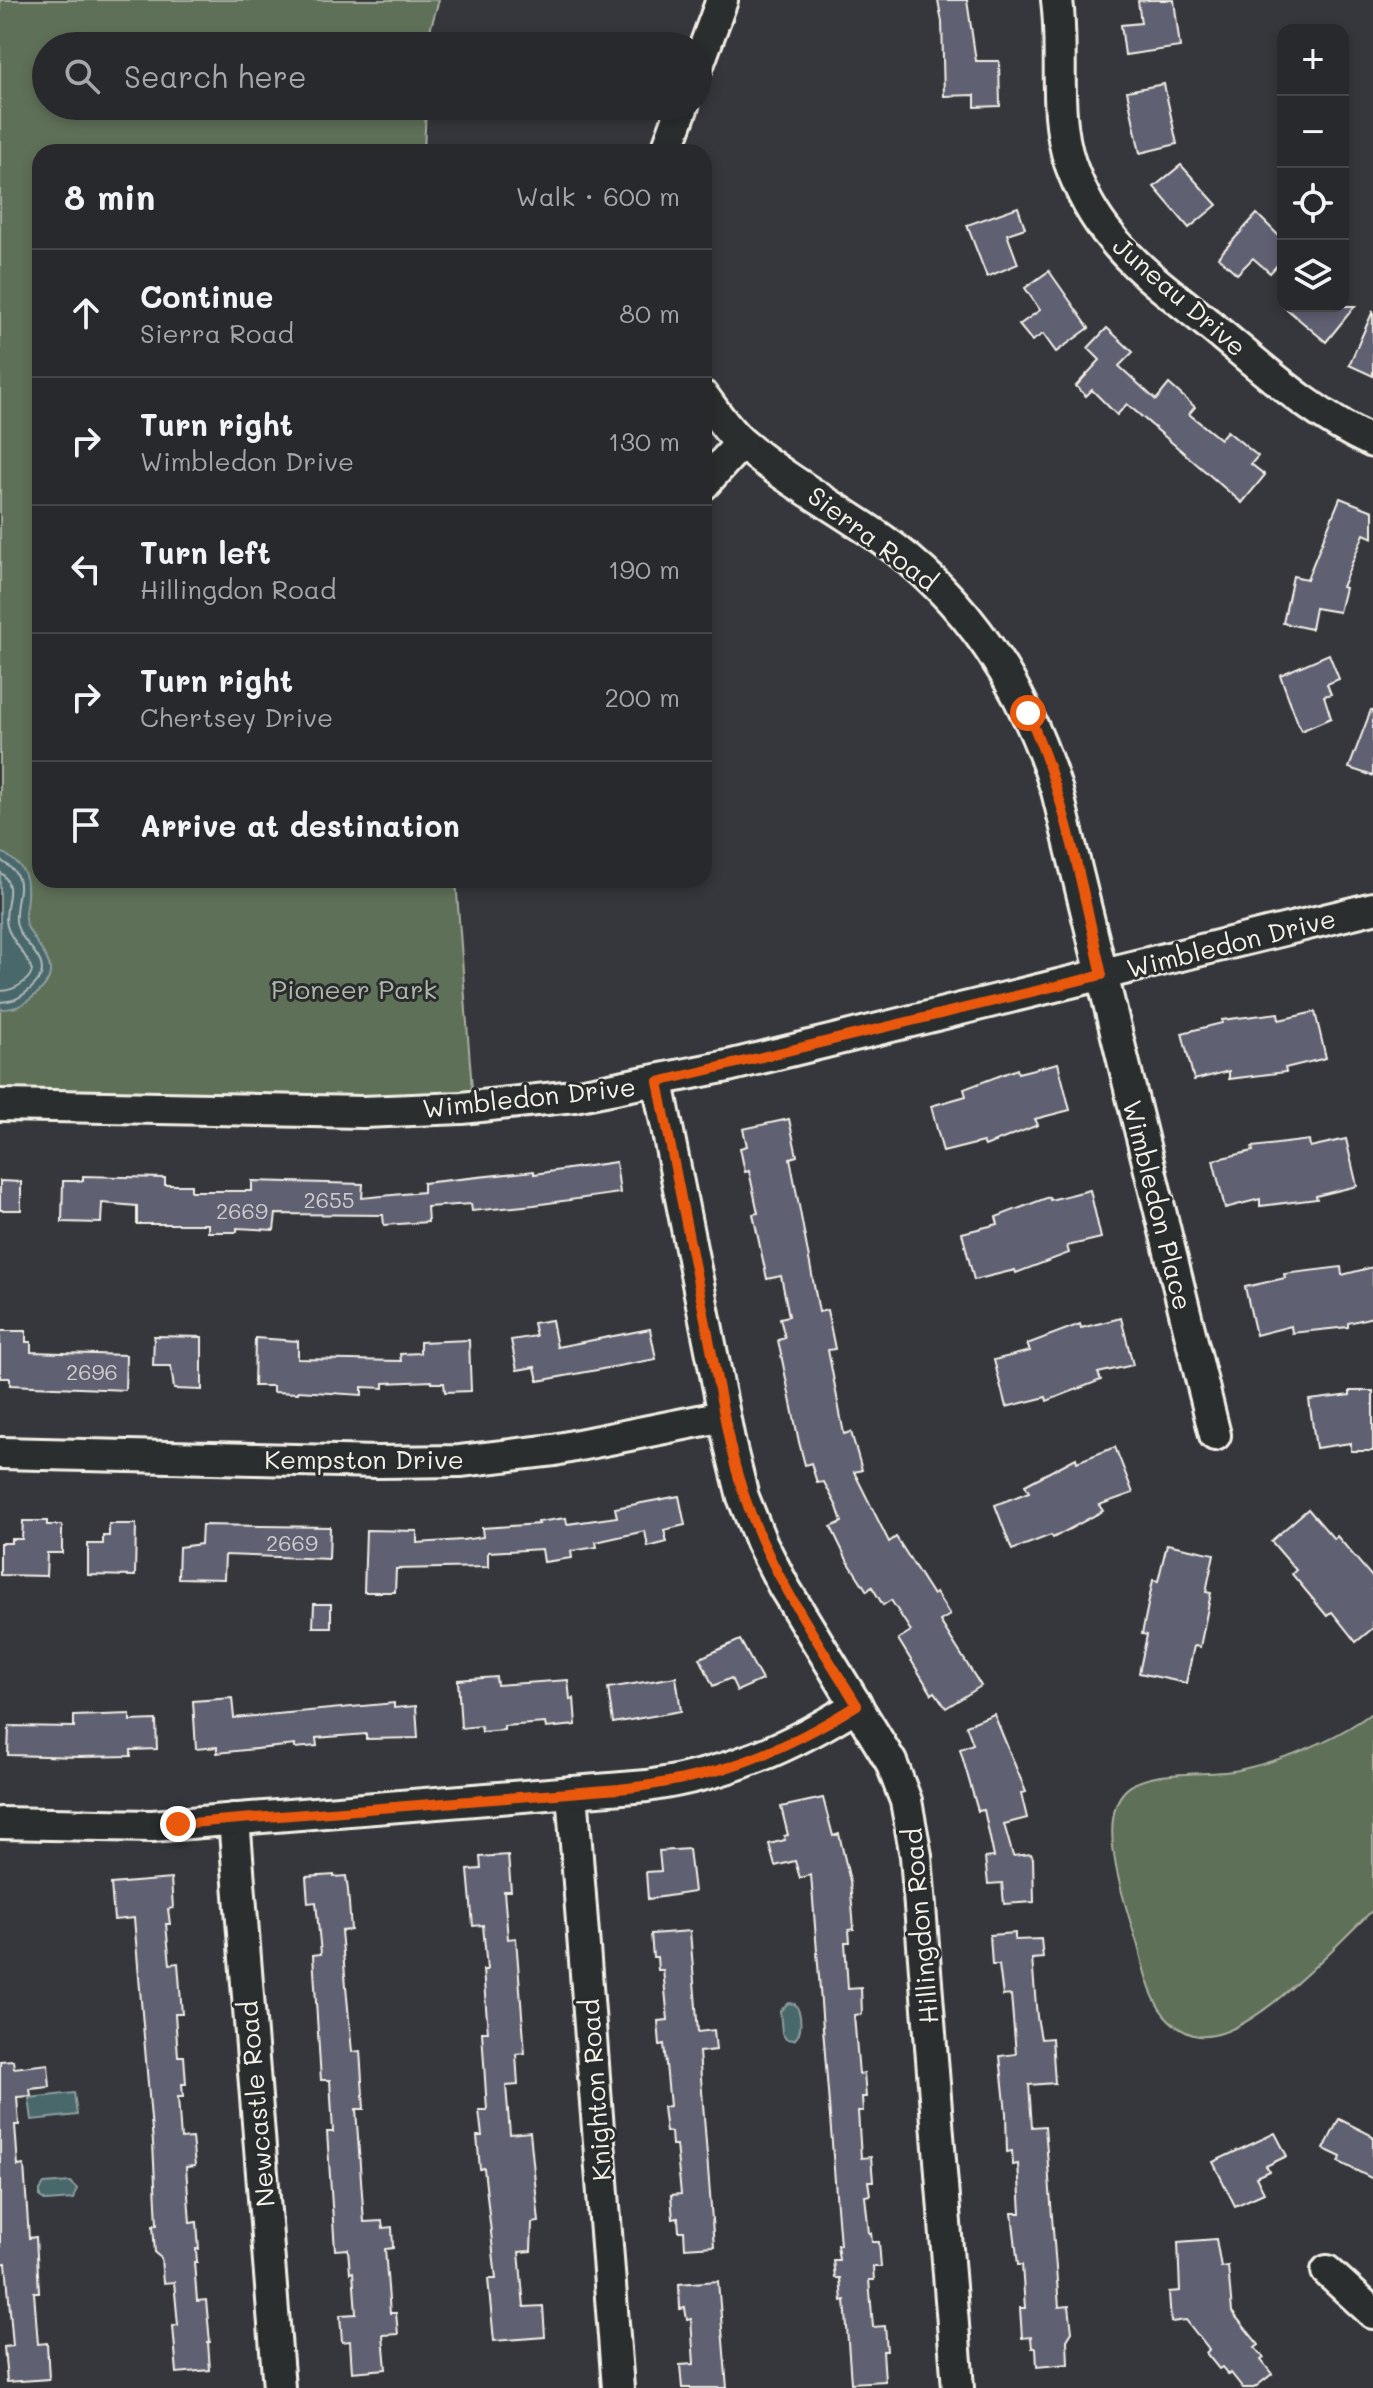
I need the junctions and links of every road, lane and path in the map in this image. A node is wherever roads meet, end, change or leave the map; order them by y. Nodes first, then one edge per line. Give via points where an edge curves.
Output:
1 (722, 0) edge
2 (1057, 0) edge
3 (710, 32) edge
4 (678, 120) edge
5 (669, 144) edge
6 (712, 407) edge
7 (1373, 442) edge
8 (741, 443) junction
9 (712, 475) edge
10 (1373, 908) edge
11 (1102, 975) junction
12 (658, 1082) junction
13 (0, 1105) edge
14 (724, 1416) junction
15 (1215, 1435) dead end
16 (0, 1453) edge
17 (857, 1705) junction
18 (572, 1792) junction
19 (234, 1819) junction
20 (0, 1823) edge
21 (1327, 2271) dead end
22 (1373, 2313) edge
23 (279, 2388) edge
24 (618, 2388) edge
25 (958, 2388) edge

1 - 3 street
2 - 7 street, Juneau Drive via 1062,123 1069,159 1085,201 1111,238 1142,270 1306,404
4 - 5 street
6 - 8 street, Sierra Road
8 - 9 street
8 - 11 street, Sierra Road via 915,564 980,634 1005,671 1044,750
10 - 11 street, Wimbledon Drive
11 - 12 street, Wimbledon Drive
11 - 15 street, Wimbledon Place
12 - 13 street, Wimbledon Drive via 550,1100 421,1111
12 - 14 street, Hillingdon Road
14 - 16 street, Kempston Drive via 554,1450 460,1461
14 - 17 street, Hillingdon Road via 740,1486 761,1542
17 - 18 street via 794,1742 737,1766 679,1781
17 - 25 street, Hillingdon Road via 896,1772 916,1856
18 - 19 street
18 - 24 street, Knighton Road
19 - 20 street via 137,1826
19 - 23 street, Newcastle Road
21 - 22 street

